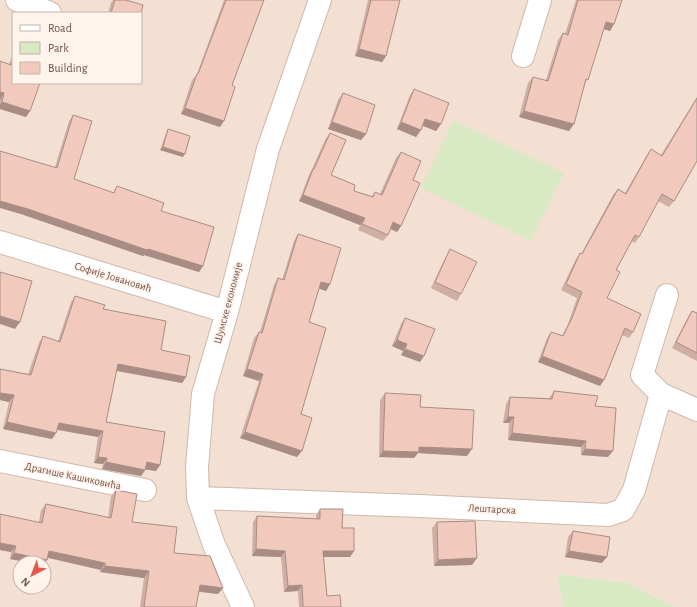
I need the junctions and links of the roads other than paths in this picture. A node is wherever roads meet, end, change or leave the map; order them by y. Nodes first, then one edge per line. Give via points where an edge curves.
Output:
1 (17, 0) edge
2 (320, 0) edge
3 (540, 0) edge
4 (47, 12) edge
5 (523, 56) dead end
6 (0, 242) edge
7 (667, 295) dead end
8 (227, 312) junction
9 (661, 394) junction
10 (697, 410) edge
11 (0, 460) edge
12 (145, 490) dead end
13 (198, 498) junction
14 (244, 607) edge

1 - 4 street
2 - 8 street, Шумске економије via 268,149
3 - 5 street
6 - 8 street, Софије Јовановић
7 - 9 street via 642,375
8 - 13 street, Шумске економије via 203,394 197,467
9 - 10 street
9 - 13 street, Лештарска via 634,490 623,510 608,515
11 - 12 street, Драгише Кашиковића
13 - 14 street, Шумске економије via 214,545

